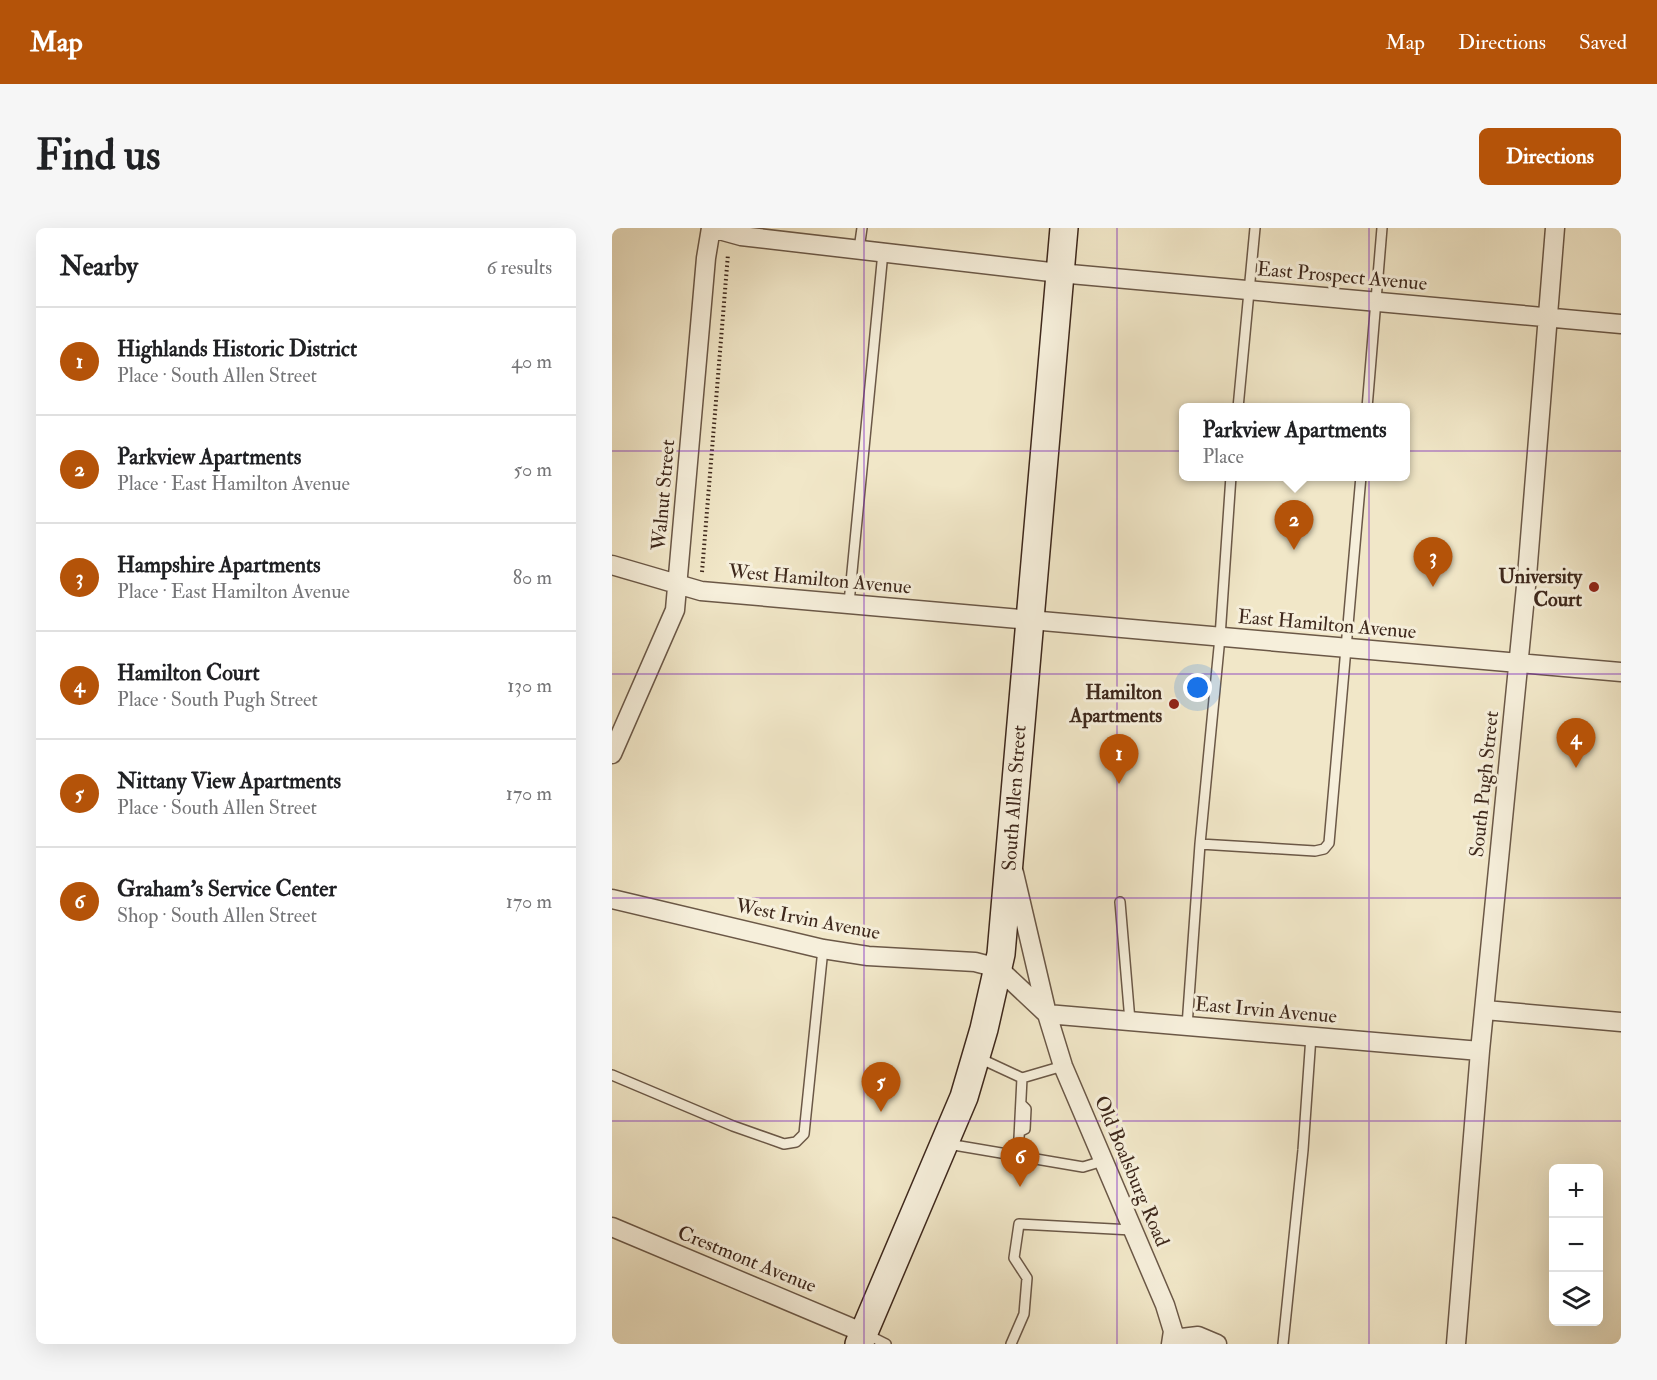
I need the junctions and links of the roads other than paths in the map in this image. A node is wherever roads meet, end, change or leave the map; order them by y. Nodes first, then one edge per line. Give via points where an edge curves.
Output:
1 (712, 228) edge
2 (862, 228) edge
3 (1064, 228) edge
4 (1254, 228) edge
5 (1382, 228) edge
6 (1555, 228) edge
7 (859, 249) junction
8 (883, 252) junction
9 (1059, 273) junction
10 (1249, 291) junction
11 (1377, 302) junction
12 (1548, 317) junction
13 (1621, 324) edge
14 (1238, 403) edge
15 (1367, 403) edge
16 (1231, 481) edge
17 (1361, 481) edge
18 (612, 565) edge
19 (678, 586) junction
20 (849, 603) junction
21 (1029, 620) junction
22 (1220, 637) junction
23 (1346, 648) junction
24 (1519, 663) junction
25 (1621, 672) edge
26 (612, 754) edge
27 (1200, 844) junction
28 (1009, 857) junction
29 (612, 899) edge
30 (1120, 902) dead end
31 (823, 949) junction
32 (998, 968) junction
33 (1485, 1010) junction
34 (1047, 1014) junction
35 (1130, 1021) junction
36 (1621, 1022) edge
37 (1187, 1026) junction
38 (1311, 1036) junction
39 (1480, 1051) junction
40 (975, 1056) junction
41 (1063, 1066) junction
42 (612, 1075) edge
43 (1022, 1078) junction
44 (945, 1143) junction
45 (1018, 1158) junction
46 (1103, 1161) junction
47 (612, 1227) edge
48 (1132, 1230) junction
49 (870, 1340) edge
50 (1173, 1342) edge
51 (1011, 1344) edge
52 (1217, 1344) edge
53 (1283, 1344) edge
54 (1456, 1344) edge

1 - 7 street, East Prospect Avenue via 741,236
1 - 19 street, Walnut Street via 706,258
2 - 7 lane
3 - 9 street, South Allen Street
4 - 10 lane
5 - 11 lane
6 - 12 street, South Pugh Street
7 - 8 street, East Prospect Avenue
8 - 9 street, East Prospect Avenue
8 - 20 lane
9 - 10 street, East Prospect Avenue
9 - 21 street, South Allen Street
10 - 11 street, East Prospect Avenue
10 - 14 lane
11 - 12 street, East Prospect Avenue
11 - 15 lane
12 - 13 street, East Prospect Avenue
12 - 24 street, South Pugh Street
16 - 22 lane
17 - 23 lane
18 - 19 street, West Hamilton Avenue
19 - 20 street, West Hamilton Avenue
19 - 26 street, Walnut Street via 675,610
20 - 21 street, West Hamilton Avenue
21 - 22 street, East Hamilton Avenue
21 - 28 street, South Allen Street
22 - 23 street, East Hamilton Avenue
22 - 27 lane
23 - 24 street, East Hamilton Avenue
23 - 27 lane via 1332,834 1324,849
24 - 25 street, East Hamilton Avenue
24 - 33 street, South Pugh Street
27 - 37 lane
28 - 32 street, South Allen Street
28 - 34 street, Old Boalsburg Road
29 - 31 street, West Irvin Avenue
30 - 35 lane
31 - 32 street, West Irvin Avenue via 868,956 975,962
31 - 42 lane via 804,1134 796,1142 784,1144 733,1126
32 - 34 street, Old Boalsburg Road
32 - 40 street, South Allen Street
33 - 36 street
33 - 39 street, South Pugh Street
34 - 35 street, East Irvin Avenue
34 - 41 street, Old Boalsburg Road
35 - 37 street, East Irvin Avenue
37 - 38 street, East Irvin Avenue
38 - 39 street, East Irvin Avenue
38 - 53 lane
39 - 54 street, South Pugh Street
40 - 43 lane
40 - 44 street, South Allen Street
41 - 43 lane
41 - 46 street, Old Boalsburg Road
43 - 45 lane
44 - 45 lane
44 - 49 street, South Allen Street
45 - 46 lane via 1083,1167
46 - 48 street, Old Boalsburg Road
47 - 49 street, Crestmont Avenue
48 - 50 street, Old Boalsburg Road via 1165,1305
48 - 51 lane via 1019,1224 1014,1258 1027,1278 1024,1314
50 - 52 street via 1198,1336

